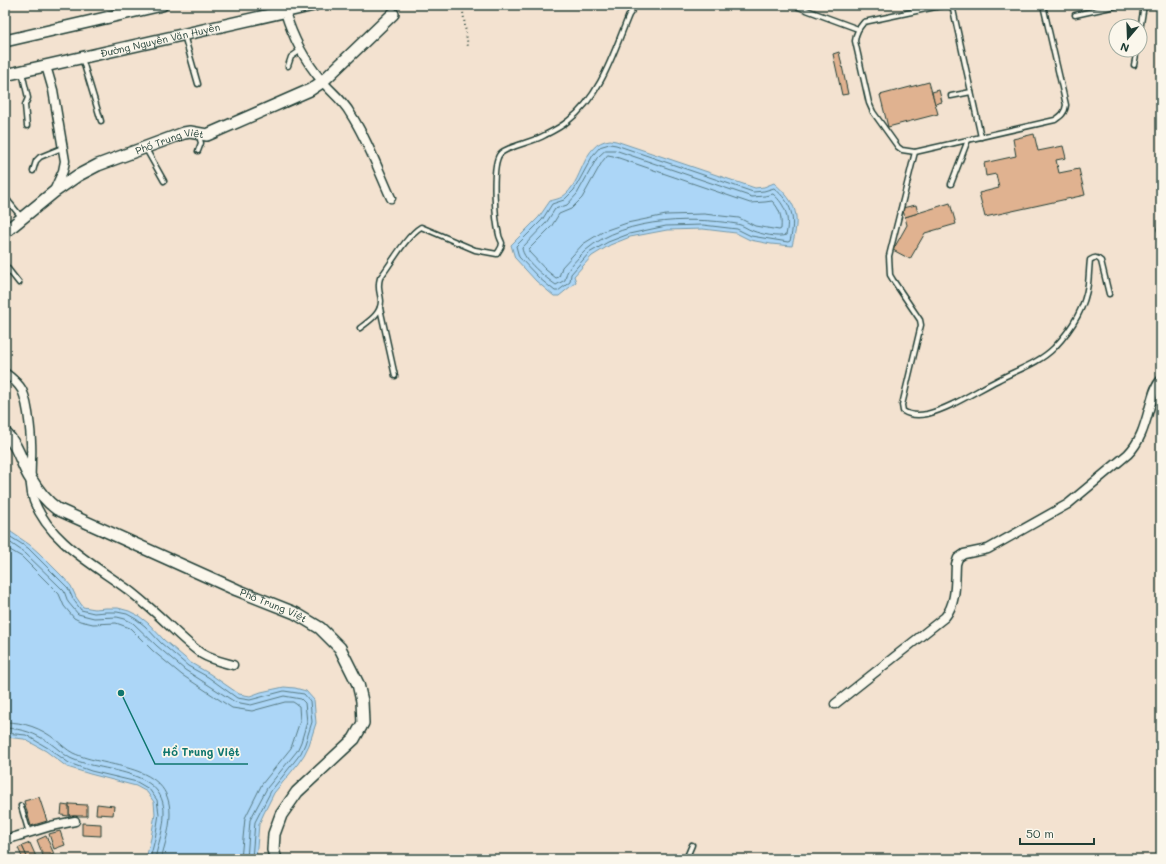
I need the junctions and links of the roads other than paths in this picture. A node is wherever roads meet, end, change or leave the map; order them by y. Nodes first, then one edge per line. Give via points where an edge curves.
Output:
1 (162, 5) edge
2 (314, 5) edge
3 (636, 5) edge
4 (793, 5) edge
5 (945, 5) edge
6 (952, 5) edge
7 (1043, 5) edge
8 (1120, 5) edge
9 (1144, 5) edge
10 (285, 12) junction
11 (392, 14) dead end
12 (1075, 15) dead end
13 (1142, 18) edge
14 (858, 29) junction
15 (184, 35) junction
16 (5, 41) edge
17 (301, 50) junction
18 (82, 58) junction
19 (1135, 58) edge
20 (1134, 64) dead end
21 (46, 66) junction
22 (288, 66) dead end
23 (22, 72) junction
24 (5, 75) edge
25 (322, 82) junction
26 (198, 84) dead end
27 (971, 92) junction
28 (951, 96) dead end
29 (101, 121) dead end
30 (27, 126) dead end
31 (199, 134) junction
32 (981, 137) junction
33 (968, 140) junction
34 (145, 147) junction
35 (62, 148) junction
36 (198, 151) dead end
37 (915, 152) junction
38 (33, 171) dead end
39 (164, 181) dead end
40 (951, 184) dead end
41 (54, 192) junction
42 (5, 197) edge
43 (391, 198) dead end
44 (22, 218) junction
45 (5, 232) edge
46 (5, 265) edge
47 (19, 283) dead end
48 (1109, 294) dead end
49 (380, 308) junction
50 (360, 328) dead end
51 (5, 374) edge
52 (396, 376) dead end
53 (1161, 380) edge
54 (5, 433) edge
55 (29, 478) junction
56 (233, 665) dead end
57 (835, 704) dead end
58 (21, 806) dead end
59 (75, 821) dead end
60 (29, 833) junction
61 (5, 840) edge
62 (692, 845) dead end
63 (276, 859) edge
64 (686, 859) edge

1 - 16 street
2 - 10 street, Đường Nguyễn Văn Huyên
3 - 49 lane via 629,15 598,86 584,105 568,121 540,139 500,154 496,164 494,201 498,234 502,243 497,254 475,250 421,227 415,231 380,278
4 - 14 lane
5 - 14 lane via 864,22
6 - 27 lane
7 - 32 lane via 1066,105 1065,111 1055,120
8 - 12 lane
9 - 13 lane
10 - 15 street, Đường Nguyễn Văn Huyên
10 - 17 street via 291,33
11 - 25 street, Phố Trung Việt
14 - 37 lane via 854,40 865,92 873,112 898,147
15 - 18 street, Đường Nguyễn Văn Huyên
15 - 26 lane
17 - 22 lane via 291,58
17 - 25 street
18 - 21 street, Đường Nguyễn Văn Huyên
18 - 29 lane
19 - 20 lane
21 - 23 street, Đường Nguyễn Văn Huyên
21 - 35 street via 53,90
23 - 24 street, Đường Nguyễn Văn Huyên
23 - 30 lane via 28,98 25,105
25 - 31 street, Phố Trung Việt via 310,90 207,135
25 - 43 street via 350,112
27 - 28 lane
27 - 32 lane
31 - 34 street, Phố Trung Việt via 184,133
31 - 36 lane via 201,143
32 - 33 lane
33 - 37 lane
33 - 40 lane
34 - 39 lane
34 - 41 street, Phố Trung Việt via 98,165
35 - 38 lane via 40,157
35 - 41 street via 65,162
37 - 48 lane via 889,256 893,280 921,325 902,405 903,411 915,415 944,408 1036,362 1053,349 1079,313 1088,285 1090,260 1094,257 1101,261
41 - 44 street, Phố Trung Việt
42 - 44 lane
44 - 45 street, Phố Trung Việt
46 - 47 lane
49 - 50 lane via 374,317
49 - 52 lane
51 - 55 street via 16,381 26,404 31,451
53 - 57 street via 1155,390 1140,438 1128,454 1068,504 997,545 958,558 953,602 945,617
54 - 55 street, Phố Trung Việt via 18,451
55 - 56 street via 34,500 41,515 56,535 88,563 133,594 188,643 213,660
55 - 63 street, Phố Trung Việt via 57,509 295,613 320,628 340,648 358,684 363,723 354,739 297,792 281,816 274,834 273,850
58 - 60 lane
59 - 60 street
60 - 61 street
62 - 64 lane

